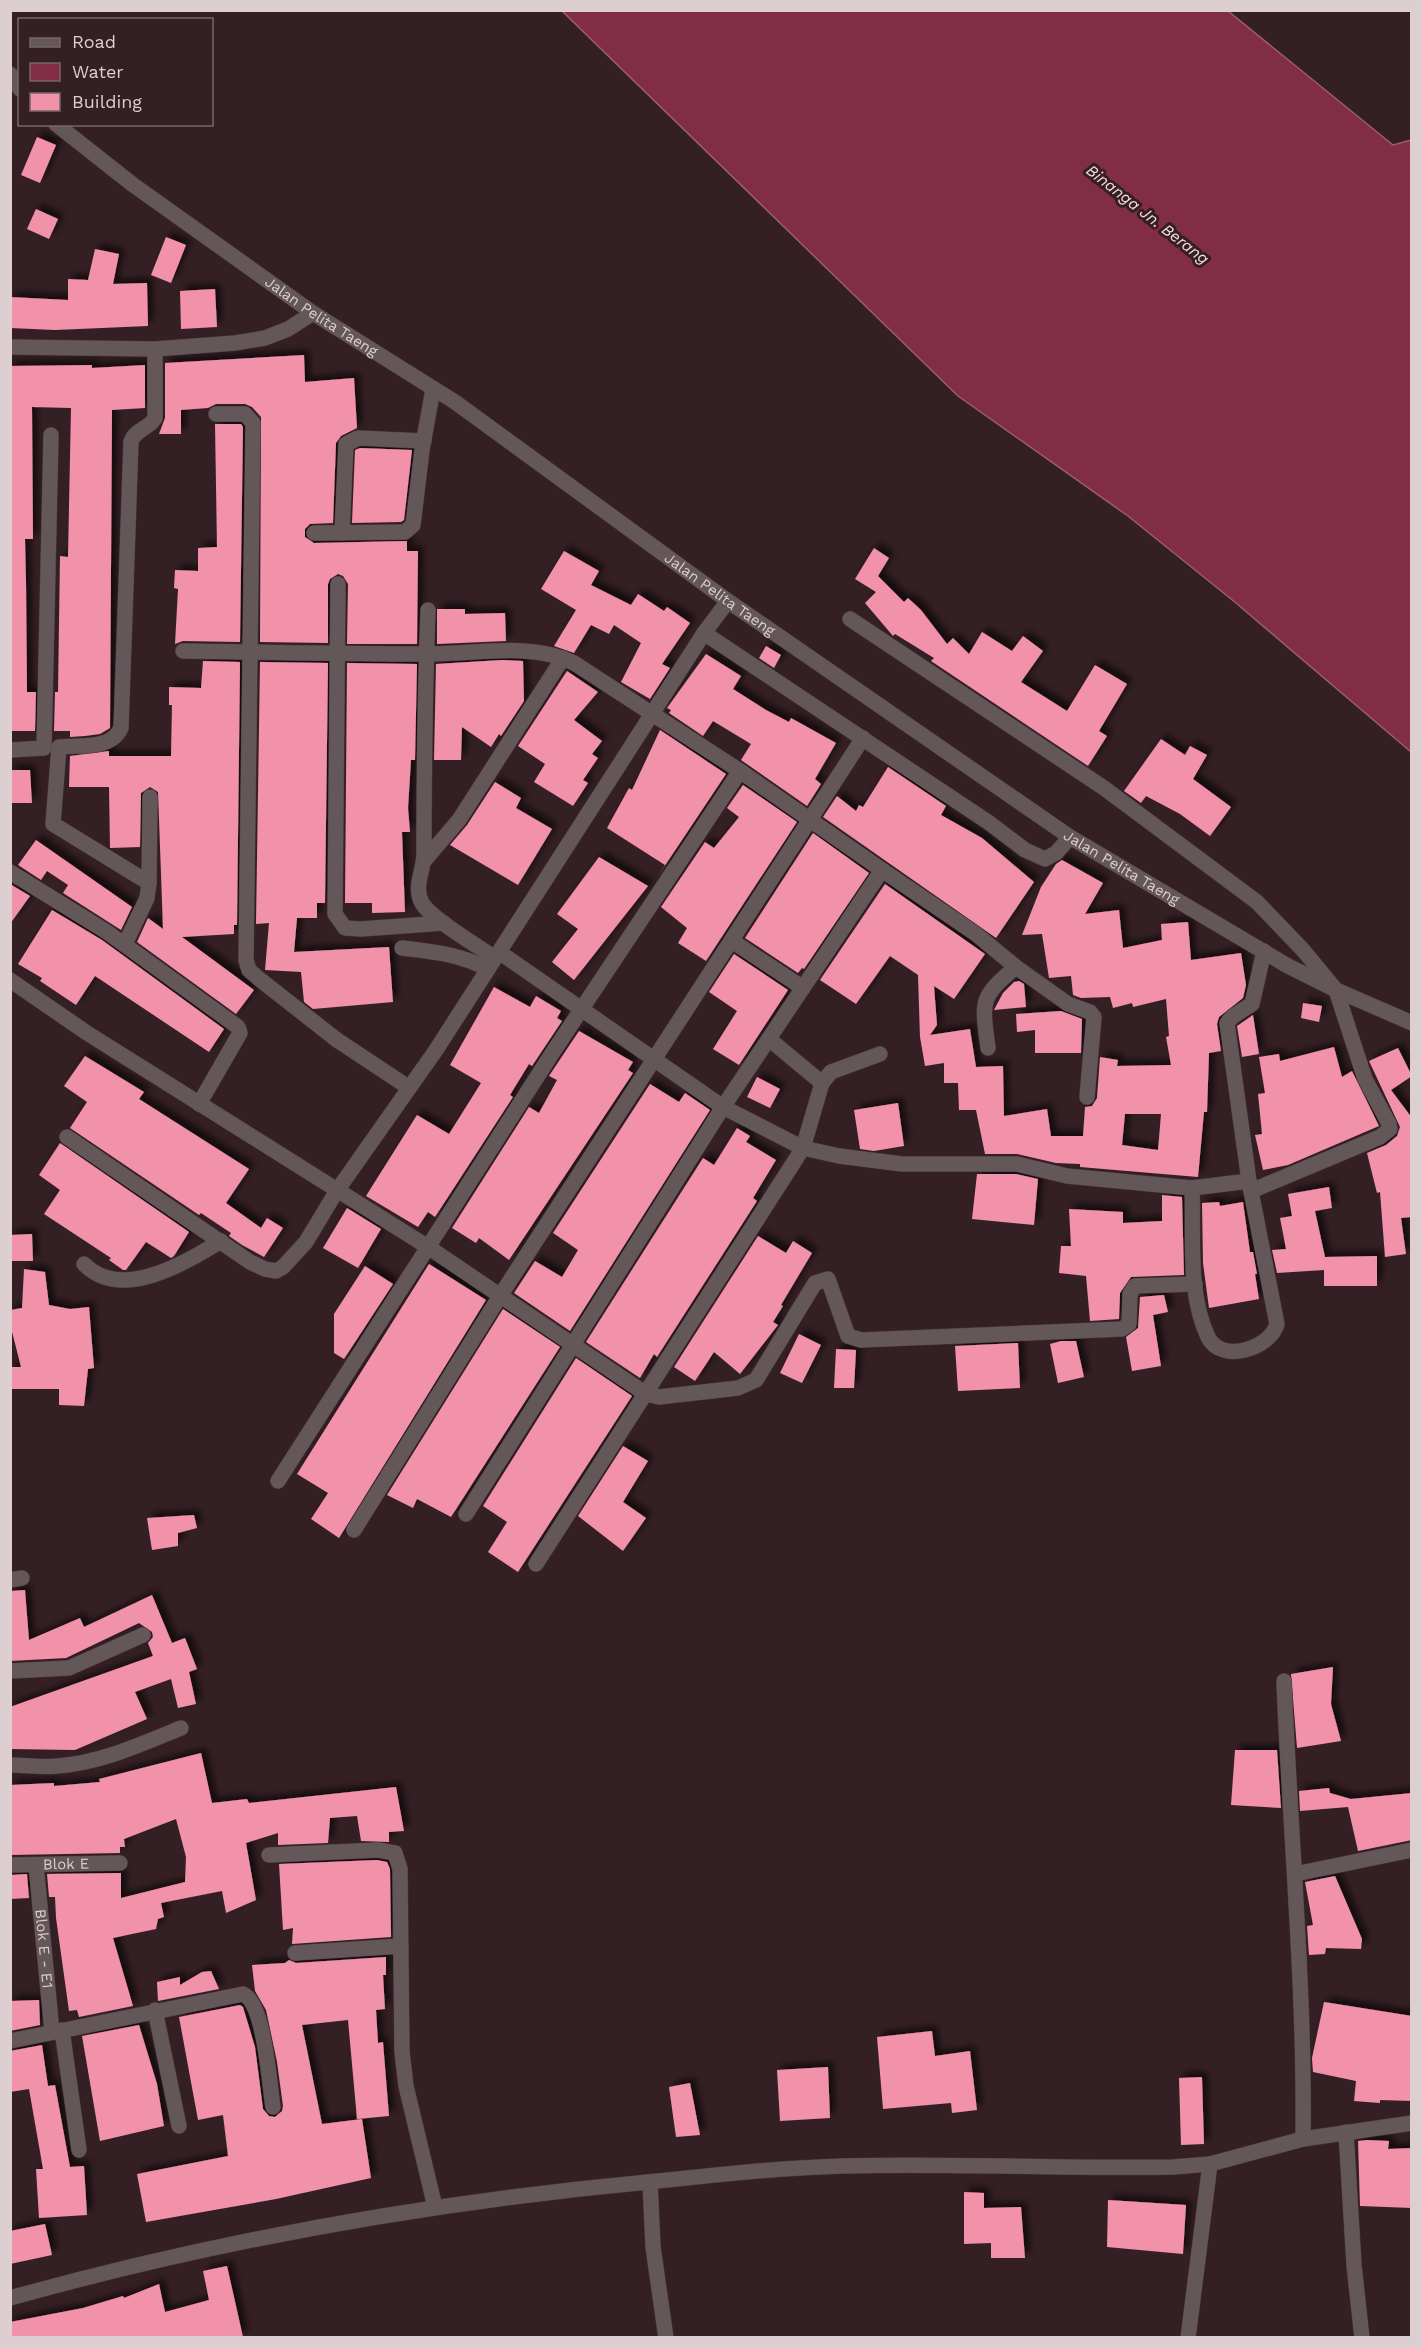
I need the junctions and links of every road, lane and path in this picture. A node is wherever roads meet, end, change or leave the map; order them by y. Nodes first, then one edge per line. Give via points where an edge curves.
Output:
1 (59, 126) edge
2 (313, 313) junction
3 (10, 347) edge
4 (155, 349) junction
5 (433, 389) junction
6 (216, 414) dead end
7 (51, 435) dead end
8 (424, 441) junction
9 (314, 533) dead end
10 (342, 533) junction
11 (338, 584) dead end
12 (728, 601) junction
13 (428, 610) dead end
14 (850, 619) dead end
15 (704, 633) junction
16 (183, 651) dead end
17 (249, 652) junction
18 (340, 652) junction
19 (426, 654) junction
20 (563, 658) junction
21 (652, 714) junction
22 (862, 738) junction
23 (10, 750) edge
24 (740, 771) junction
25 (150, 797) dead end
26 (811, 821) junction
27 (1070, 837) junction
28 (424, 861) junction
29 (882, 870) junction
30 (10, 872) edge
31 (149, 883) junction
32 (444, 922) junction
33 (732, 941) junction
34 (125, 944) junction
35 (402, 948) dead end
36 (1264, 951) junction
37 (494, 960) junction
38 (1016, 967) junction
39 (10, 980) edge
40 (802, 988) junction
41 (1336, 990) junction
42 (581, 1010) junction
43 (1412, 1023) edge
44 (769, 1039) junction
45 (988, 1048) dead end
46 (880, 1054) dead end
47 (654, 1061) junction
48 (822, 1083) junction
49 (408, 1087) junction
50 (1087, 1097) dead end
51 (199, 1104) junction
52 (723, 1107) junction
53 (67, 1137) dead end
54 (803, 1148) junction
55 (1250, 1186) junction
56 (1192, 1188) junction
57 (336, 1192) junction
58 (221, 1241) junction
59 (428, 1247) junction
60 (84, 1264) dead end
61 (1195, 1284) junction
62 (500, 1296) junction
63 (571, 1346) junction
64 (646, 1394) junction
65 (278, 1481) dead end
66 (466, 1514) dead end
67 (354, 1530) dead end
68 (536, 1564) dead end
69 (143, 1635) dead end
70 (10, 1671) edge
71 (1284, 1681) dead end
72 (181, 1728) dead end
73 (10, 1765) edge
74 (1412, 1850) edge
75 (269, 1855) dead end
76 (120, 1863) dead end
77 (10, 1865) edge
78 (36, 1865) junction
79 (1295, 1874) junction
80 (401, 1946) junction
81 (295, 1953) dead end
82 (155, 2010) junction
83 (57, 2031) junction
84 (10, 2041) edge
85 (273, 2107) dead end
86 (1412, 2123) edge
87 (179, 2126) dead end
88 (1346, 2132) junction
89 (1303, 2139) junction
90 (79, 2150) dead end
91 (1210, 2164) junction
92 (650, 2181) junction
93 (435, 2207) junction
94 (10, 2298) edge
95 (666, 2337) edge
96 (1188, 2337) edge
97 (1362, 2337) edge

1 - 2 street, Jalan Pelita Taeng via 132,184
2 - 4 street via 265,338
2 - 5 street, Jalan Pelita Taeng
3 - 4 street
4 - 31 street via 155,418 131,442 121,728 115,739 105,743 59,747 53,824
5 - 8 street
5 - 12 street, Jalan Pelita Taeng
6 - 17 street via 245,414 253,423
7 - 23 street via 44,748
8 - 10 street via 410,530
8 - 10 street via 358,438 346,444
9 - 10 street
11 - 18 street
12 - 15 street
12 - 27 street, Jalan Pelita Taeng
13 - 19 street
14 - 41 street via 1104,788 1257,902
15 - 21 street
15 - 22 street
16 - 17 street
17 - 18 street
17 - 49 street via 249,970 337,1040
18 - 19 street
18 - 32 street via 335,914 345,928
19 - 20 street via 535,652
19 - 28 street
20 - 21 street
20 - 28 street via 459,820
21 - 24 street
21 - 37 street
22 - 26 street
22 - 27 street via 1033,855 1045,859
24 - 26 street
24 - 42 street
25 - 31 street
26 - 29 street
26 - 33 street
27 - 36 street, Jalan Pelita Taeng
28 - 32 street via 418,887 420,899 428,911
29 - 38 street via 976,934
29 - 40 street
30 - 34 street
31 - 34 street via 147,898
32 - 37 street
33 - 40 street
33 - 47 street
34 - 51 street via 239,1028 240,1033
35 - 37 street
36 - 41 street, Jalan Pelita Taeng
36 - 55 street via 1252,1004 1227,1023
37 - 42 street
37 - 49 street
38 - 45 street via 991,988 985,999
38 - 50 street via 1068,1004 1094,1017
39 - 51 street
40 - 44 street
41 - 43 street, Jalan Pelita Taeng
41 - 55 street via 1357,1060 1390,1129 1380,1137
42 - 47 street
42 - 59 street
44 - 48 street
44 - 52 street
46 - 48 street via 831,1072
47 - 52 street
47 - 62 street
48 - 54 street
49 - 57 street
51 - 57 street
52 - 54 street
52 - 63 street
53 - 58 street
54 - 56 street via 902,1164 1017,1164 1067,1176
54 - 64 street
55 - 56 street
55 - 61 street via 1277,1324 1275,1331 1251,1349 1222,1351 1213,1346 1200,1318
56 - 61 street
57 - 58 street via 306,1242 276,1271 250,1262
57 - 59 street
58 - 60 street via 169,1268 132,1279 103,1277
59 - 62 street
59 - 65 street
61 - 64 street via 1135,1286 1130,1294 1129,1324 1122,1329 861,1340 848,1336 832,1287 828,1279 822,1279 815,1283 756,1380 709,1393 668,1397
62 - 63 street
62 - 67 street
63 - 64 street
63 - 66 street
64 - 68 street
69 - 70 street via 69,1668
71 - 79 street
72 - 73 street via 115,1755 55,1767
74 - 79 street
75 - 80 street via 378,1850 395,1853 400,1869
76 - 78 street, Blok E
77 - 78 street, Blok E
78 - 83 street, Blok E - E1
79 - 89 street
80 - 81 street
80 - 93 street via 406,2086
82 - 83 street
82 - 85 street via 235,1993 248,1996 259,2018
82 - 87 street
83 - 84 street
83 - 90 street, Blok E - E1
86 - 88 street
88 - 89 street
88 - 97 street
89 - 91 street
91 - 92 street via 1131,2168 843,2166
91 - 96 street
92 - 93 street
92 - 95 street via 653,2247
93 - 94 street via 190,2254

